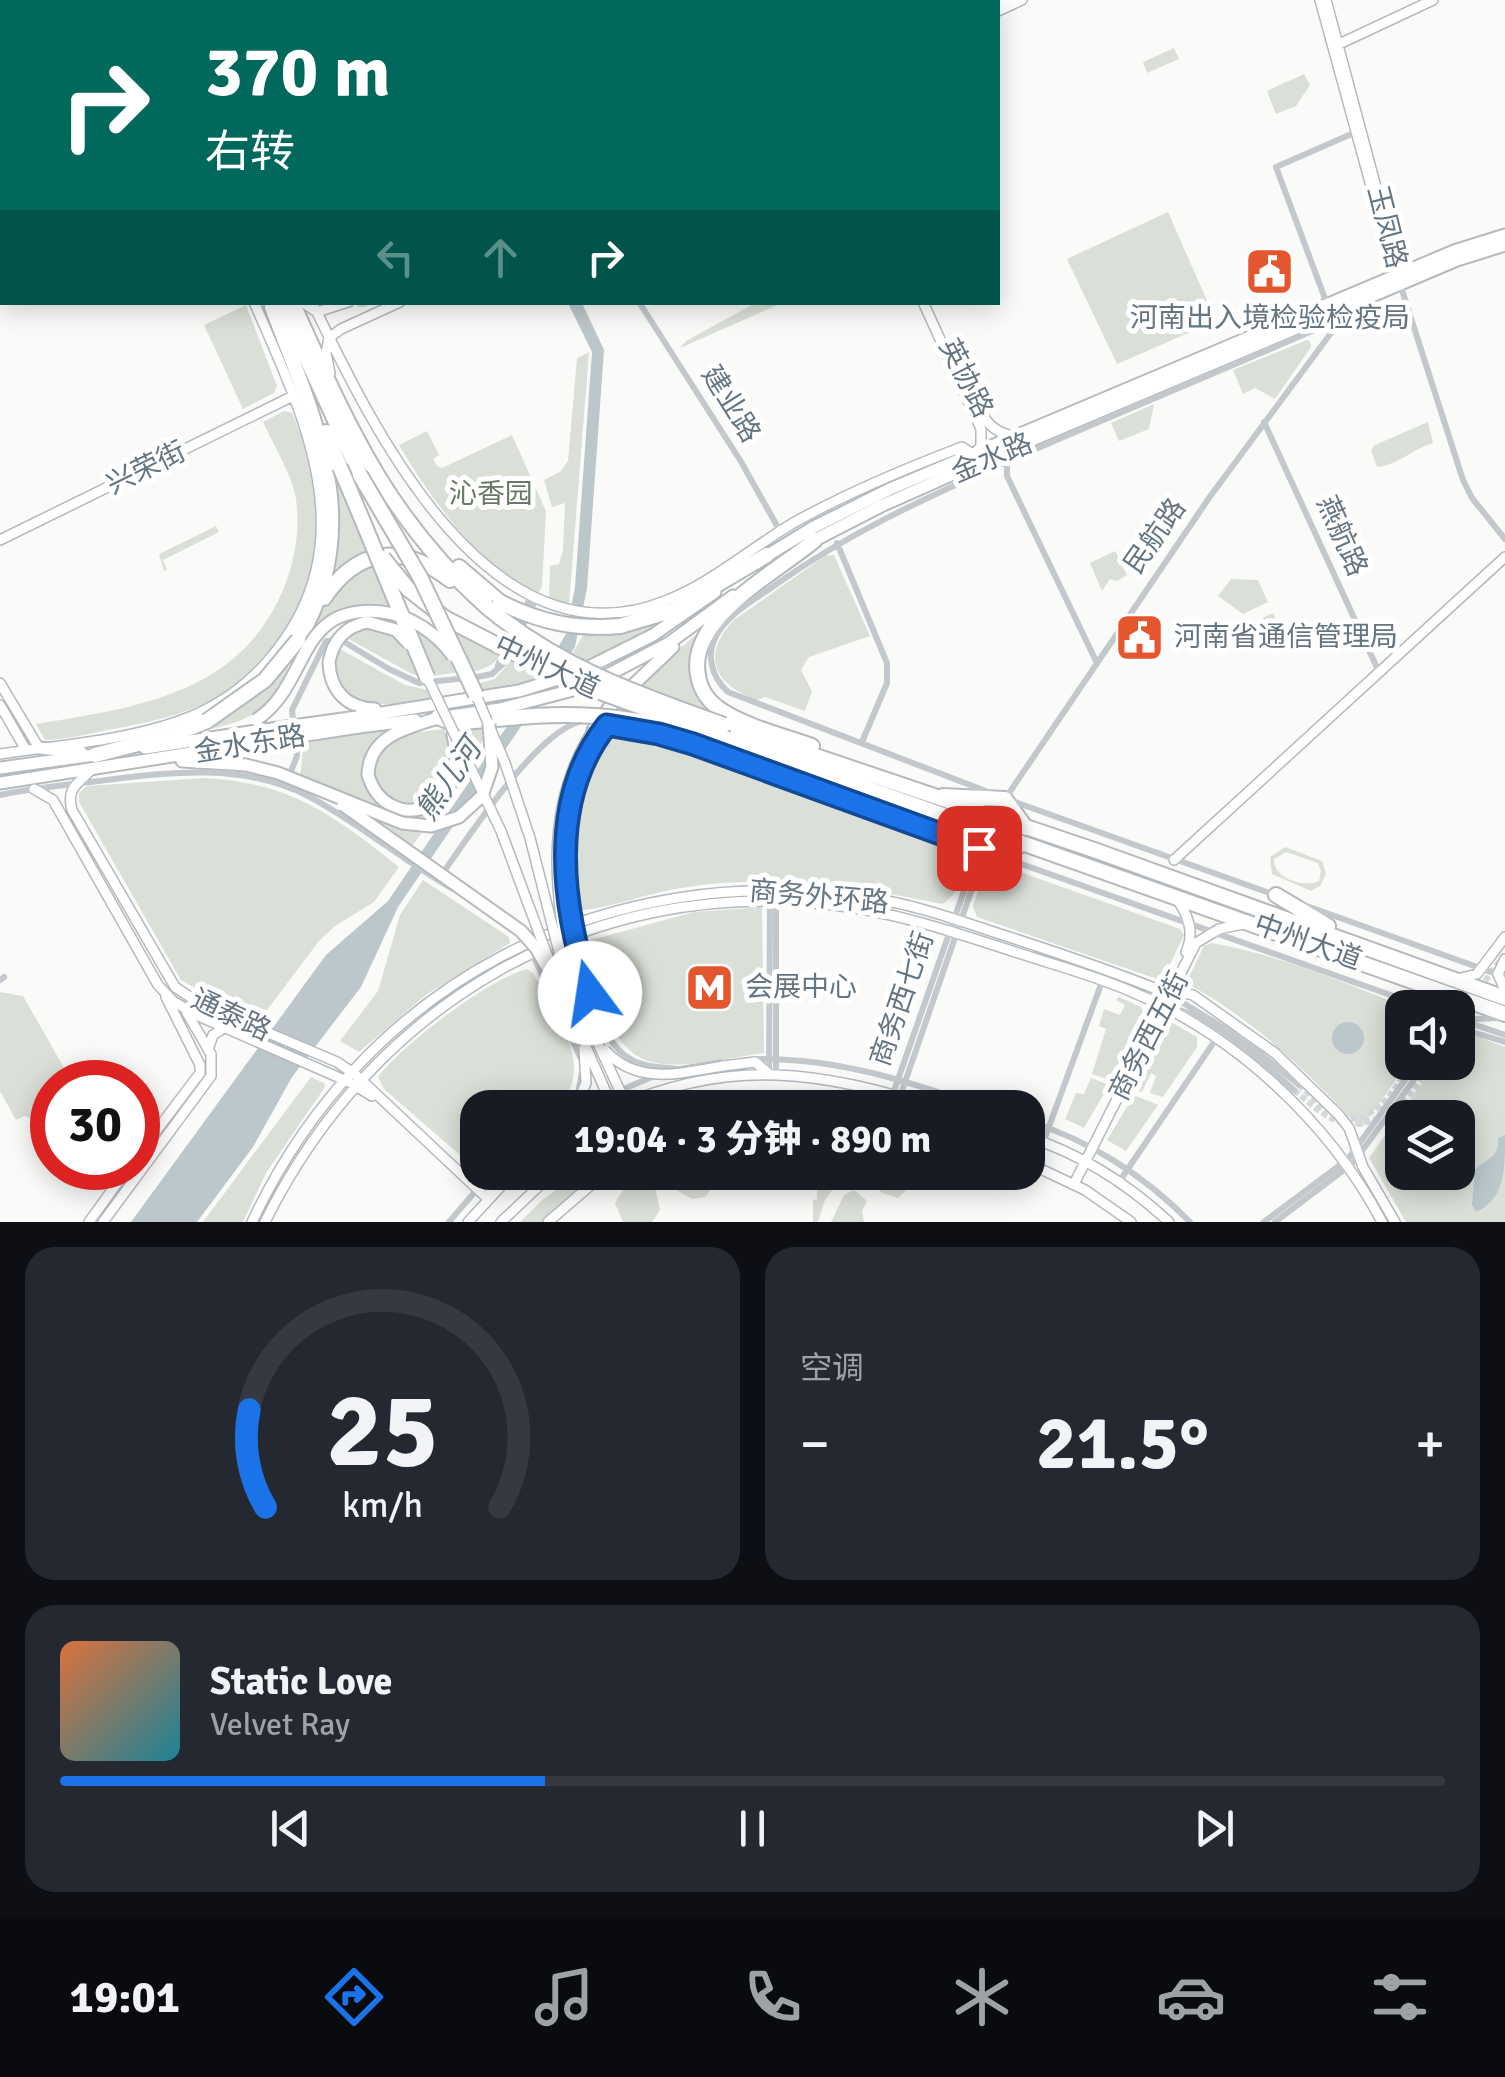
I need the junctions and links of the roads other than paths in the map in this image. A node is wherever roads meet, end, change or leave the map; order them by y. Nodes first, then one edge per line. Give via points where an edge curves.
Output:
1 (1323, 0) edge
2 (1420, 0) edge
3 (1433, 0) edge
4 (1335, 43) junction
5 (1356, 132) junction
6 (1505, 235) edge
7 (1505, 245) edge
8 (1398, 278) junction
9 (255, 305) edge
10 (274, 305) edge
11 (274, 305) edge
12 (275, 305) edge
13 (293, 305) edge
14 (394, 305) edge
15 (641, 305) edge
16 (927, 305) edge
17 (928, 305) edge
18 (1327, 305) junction
19 (1352, 305) junction
20 (314, 307) edge
21 (1316, 325) junction
22 (329, 338) junction
23 (1322, 345) junction
24 (293, 396) junction
25 (336, 400) junction
26 (1264, 422) junction
27 (1014, 443) junction
28 (1007, 462) junction
29 (980, 463) junction
30 (1007, 476) junction
31 (948, 488) joint
32 (359, 512) junction
33 (780, 532) junction
34 (1505, 539) edge
35 (0, 540) edge
36 (815, 540) junction
37 (837, 543) junction
38 (766, 555) junction
39 (1503, 559) edge
40 (534, 597) junction
41 (494, 604) junction
42 (314, 611) junction
43 (711, 613) junction
44 (276, 652) junction
45 (1096, 662) junction
46 (1378, 670) junction
47 (308, 676) junction
48 (427, 677) junction
49 (0, 683) edge
50 (519, 691) joint
51 (476, 694) junction
52 (0, 705) edge
53 (414, 708) junction
54 (504, 714) junction
55 (438, 718) junction
56 (358, 722) junction
57 (489, 724) junction
58 (599, 726) junction
59 (452, 732) junction
60 (727, 732) junction
61 (249, 738) junction
62 (862, 742) junction
63 (180, 743) junction
64 (32, 749) junction
65 (0, 754) edge
66 (94, 761) junction
67 (0, 768) edge
68 (0, 783) edge
69 (76, 784) junction
70 (288, 787) junction
71 (34, 789) junction
72 (323, 791) junction
73 (0, 795) edge
74 (930, 796) junction
75 (1005, 799) junction
76 (1027, 830) junction
77 (1030, 846) junction
78 (979, 848) junction
79 (1174, 860) junction
80 (438, 880) junction
81 (773, 889) junction
82 (1173, 896) junction
83 (1276, 896) junction
84 (773, 902) junction
85 (957, 920) junction
86 (574, 923) junction
87 (1188, 923) junction
88 (1253, 923) junction
89 (953, 932) junction
90 (1214, 932) junction
91 (576, 934) junction
92 (1505, 937) edge
93 (525, 944) junction
94 (1378, 951) junction
95 (532, 953) junction
96 (1505, 959) edge
97 (1107, 968) junction
98 (1482, 968) junction
99 (1502, 976) edge
100 (1407, 978) junction
101 (1103, 980) junction
102 (1454, 980) junction
103 (167, 987) junction
104 (1419, 990) edge
105 (1505, 990) edge
106 (1385, 993) edge
107 (1168, 994) junction
108 (570, 996) junction
109 (188, 998) junction
110 (1505, 998) edge
111 (1162, 1006) junction
112 (185, 1009) junction
113 (174, 1014) junction
114 (1505, 1016) edge
115 (1475, 1021) edge
116 (576, 1023) junction
117 (1475, 1025) edge
118 (224, 1028) junction
119 (1505, 1038) edge
120 (596, 1039) junction
121 (1216, 1039) junction
122 (208, 1050) junction
123 (773, 1059) junction
124 (682, 1069) junction
125 (773, 1074) junction
126 (348, 1076) junction
127 (902, 1080) junction
128 (1406, 1080) edge
129 (1413, 1080) edge
130 (358, 1082) junction
131 (579, 1090) edge
132 (584, 1090) edge
133 (606, 1090) edge
134 (618, 1090) edge
135 (619, 1090) edge
136 (662, 1090) edge
137 (881, 1090) edge
138 (898, 1090) edge
139 (932, 1090) edge
140 (160, 1126) edge
141 (1045, 1127) edge
142 (1049, 1128) junction
143 (1045, 1139) edge
144 (1045, 1142) edge
145 (1090, 1147) junction
146 (1359, 1150) junction
147 (1083, 1160) junction
148 (1346, 1166) junction
149 (1128, 1170) junction
150 (1045, 1171) edge
151 (460, 1176) edge
152 (1119, 1182) junction
153 (1072, 1183) junction
154 (112, 1190) edge
155 (475, 1190) joint
156 (490, 1190) edge
157 (497, 1190) edge
158 (535, 1190) edge
159 (585, 1190) edge
160 (487, 1201) junction
161 (88, 1222) edge
162 (102, 1222) edge
163 (252, 1222) edge
164 (265, 1222) edge
165 (449, 1222) edge
166 (468, 1222) edge
167 (501, 1222) edge
168 (548, 1222) edge
169 (1130, 1222) edge
170 (1168, 1222) edge
171 (1190, 1222) edge
172 (1264, 1222) edge
173 (1275, 1222) edge
174 (1382, 1222) edge
175 (1395, 1222) edge

1 - 4 street, 玉凤路
2 - 4 street
3 - 4 street
4 - 5 street, 玉凤路
4 - 8 street, 玉凤路
5 - 8 street, 玉凤路
5 - 18 street via 1276,167
6 - 8 main road, 金水路
7 - 8 main road, 金水路
8 - 18 main road, 金水路
8 - 19 main road, 金水路
8 - 34 street via 1463,480
9 - 24 street
10 - 32 highway, 中州大道, bridge
11 - 42 highway via 329,479 332,542
12 - 51 highway, bridge
13 - 25 highway
14 - 22 street
15 - 33 street, 建业路
16 - 29 street, 英协路 via 982,429
17 - 27 street, 英协路 via 987,423
18 - 27 main road, 金水路
19 - 21 main road, 金水路
19 - 23 street, 民航路
20 - 22 street
21 - 23 street
21 - 27 main road, 金水路
21 - 28 street
22 - 25 street
22 - 40 street via 361,404 424,497 494,573
23 - 26 street, 民航路
24 - 35 street, 兴荣街
24 - 44 street via 320,481 322,538 307,601
25 - 41 highway via 419,521
26 - 45 street, 民航路
26 - 46 street, 燕航路
27 - 28 street
27 - 29 main road, 金水路
28 - 29 street
28 - 30 street
29 - 30 street
29 - 31 main road
29 - 33 street via 962,446
29 - 36 main road, 金水路
29 - 38 main road, 金水路 via 850,508
30 - 45 street
31 - 37 street
32 - 48 highway, bridge
32 - 60 highway, 中州大道, bridge via 382,556 436,612 600,692
33 - 40 street via 644,608 607,614
36 - 43 main road, 金水路
36 - 60 highway via 720,614 702,638 697,674
37 - 62 street via 887,663 887,683
37 - 62 street via 735,614 714,640 710,659 728,692
38 - 41 highway, bridge via 674,610 620,626 558,624
38 - 50 main road, 金水路, bridge via 653,635 590,667
39 - 46 street
39 - 79 street
40 - 47 street via 506,662 486,675 413,681 333,639
41 - 42 highway via 432,567 394,555 351,569
41 - 60 highway, 中州大道, bridge via 521,634 580,670
42 - 66 highway, bridge via 254,690 207,721
43 - 54 main road, 金水路, bridge via 635,663
43 - 58 main road via 632,684
44 - 47 street
44 - 64 street via 234,692 182,721
45 - 75 street, 民航路
46 - 79 street
47 - 70 street via 296,702 301,748
48 - 53 main road, bridge via 404,636 376,622 356,624 331,650 333,684 350,704
48 - 59 street, bridge
49 - 64 street
50 - 53 main road, 金水东路
51 - 57 street, bridge
51 - 63 main road, bridge via 449,650 428,631 398,615 363,611 319,629 281,698 256,720
52 - 64 street
53 - 56 main road, 金水东路
54 - 55 highway via 452,723
54 - 60 highway, bridge via 620,718
55 - 56 main road, 金水东路
55 - 59 main road via 384,739 370,757 370,782 388,803 414,810 451,787 457,768
56 - 61 main road, 金水东路, bridge
57 - 72 main road, bridge via 493,756 487,786 453,820 410,824
57 - 108 street, bridge via 530,838
58 - 78 street via 693,744
58 - 80 street via 571,724 516,773
58 - 86 street via 568,811
58 - 108 street, bridge via 571,772 556,843
59 - 108 street, bridge
60 - 74 highway, 中州大道
60 - 77 highway, 中州大道
60 - 78 highway via 958,828
61 - 63 main road
61 - 66 main road, 金水东路
62 - 75 street
63 - 66 main road, 金水东路
64 - 65 street
64 - 66 main road
66 - 67 main road, 金水东路
66 - 68 main road, 金水东路
66 - 69 street
66 - 72 main road, bridge via 246,765
69 - 70 street via 213,772
69 - 71 street
69 - 103 street, 通泰路 via 68,798 72,810
70 - 80 street
71 - 73 street
71 - 103 street, 通泰路 via 53,800
72 - 108 main road, bridge via 521,931
74 - 75 highway
74 - 76 highway, 中州大道
75 - 76 highway
75 - 79 street
76 - 94 highway, 中州大道
77 - 78 highway
77 - 82 highway, 中州大道
78 - 85 street, 商务西七街
78 - 87 street
79 - 83 street
80 - 93 street
81 - 84 street
81 - 85 street, 商务外环路 via 884,900
81 - 86 street, 商务外环路 via 677,896
82 - 87 street
82 - 88 highway, 中州大道
83 - 94 highway
83 - 98 street
84 - 89 street, 商务外环路 via 882,912
84 - 91 street, 商务外环路 via 669,910
84 - 123 street
85 - 89 street, 商务西七街
85 - 97 street, 商务外环路
86 - 91 street
86 - 93 street, 商务外环路
87 - 90 street
87 - 107 street, 商务西五街 via 1190,944
88 - 90 street
88 - 100 highway, 中州大道
89 - 101 street, 商务外环路
89 - 127 street, 商务西七街
90 - 106 street
90 - 107 street, 商务西五街 via 1196,943
91 - 95 street, 商务外环路
91 - 124 street via 590,993 612,1043 637,1063
92 - 98 street
93 - 95 street
93 - 126 street, 商务外环路 via 430,1000
94 - 102 highway, 中州大道
95 - 130 street, 商务外环路 via 436,1010
95 - 131 street via 581,1054
96 - 99 street
97 - 101 street
97 - 107 street, 商务外环路
98 - 99 street
98 - 102 street
99 - 105 street
100 - 104 street
100 - 114 highway, 中州大道
101 - 111 street, 商务外环路
101 - 142 street
102 - 110 highway, 中州大道
103 - 109 street, 通泰路
103 - 112 street
103 - 113 street
107 - 111 street, 商务西五街
107 - 111 street via 1244,1040 1297,1087 1184,1010
107 - 146 street, 商务外环路 via 1188,992 1262,1042 1338,1114
108 - 116 street, bridge
108 - 120 street, bridge
109 - 113 street
109 - 126 street, 通泰路 via 336,1062
111 - 121 street, 商务外环路
111 - 145 street, 商务西五街
112 - 118 street, 通泰路
112 - 122 street
113 - 140 street via 200,1073
114 - 115 street
116 - 132 street, bridge via 585,1053
116 - 133 street, bridge
117 - 119 street
118 - 122 street
118 - 126 street, 通泰路 via 330,1075
120 - 125 street, bridge via 634,1072 755,1062
120 - 135 street, bridge
121 - 148 street, 商务外环路 via 1285,1095
121 - 149 street
122 - 162 street via 212,1076
123 - 124 street
123 - 125 street
123 - 127 street via 842,1065
124 - 134 street
125 - 136 street
125 - 137 street
126 - 130 street, 通泰路
126 - 163 street, 商务外环路 via 291,1150
127 - 138 street, 商务西七街
127 - 139 street
128 - 146 street
129 - 146 street
130 - 151 street, 通泰路
130 - 164 street, 商务外环路 via 308,1146
141 - 142 street
142 - 143 street
142 - 145 street
144 - 147 street
145 - 147 street, 商务西五街
145 - 149 street
146 - 148 street
146 - 175 street, 商务外环路
147 - 152 street
147 - 153 street, 商务西五街
148 - 172 street
148 - 173 street
148 - 174 street, 商务外环路
149 - 152 street
149 - 171 street
150 - 153 street
152 - 170 street
153 - 169 street
154 - 161 street
155 - 160 street, 通泰路
155 - 165 street
156 - 160 street
157 - 160 street
158 - 167 street
159 - 168 street
160 - 166 street

